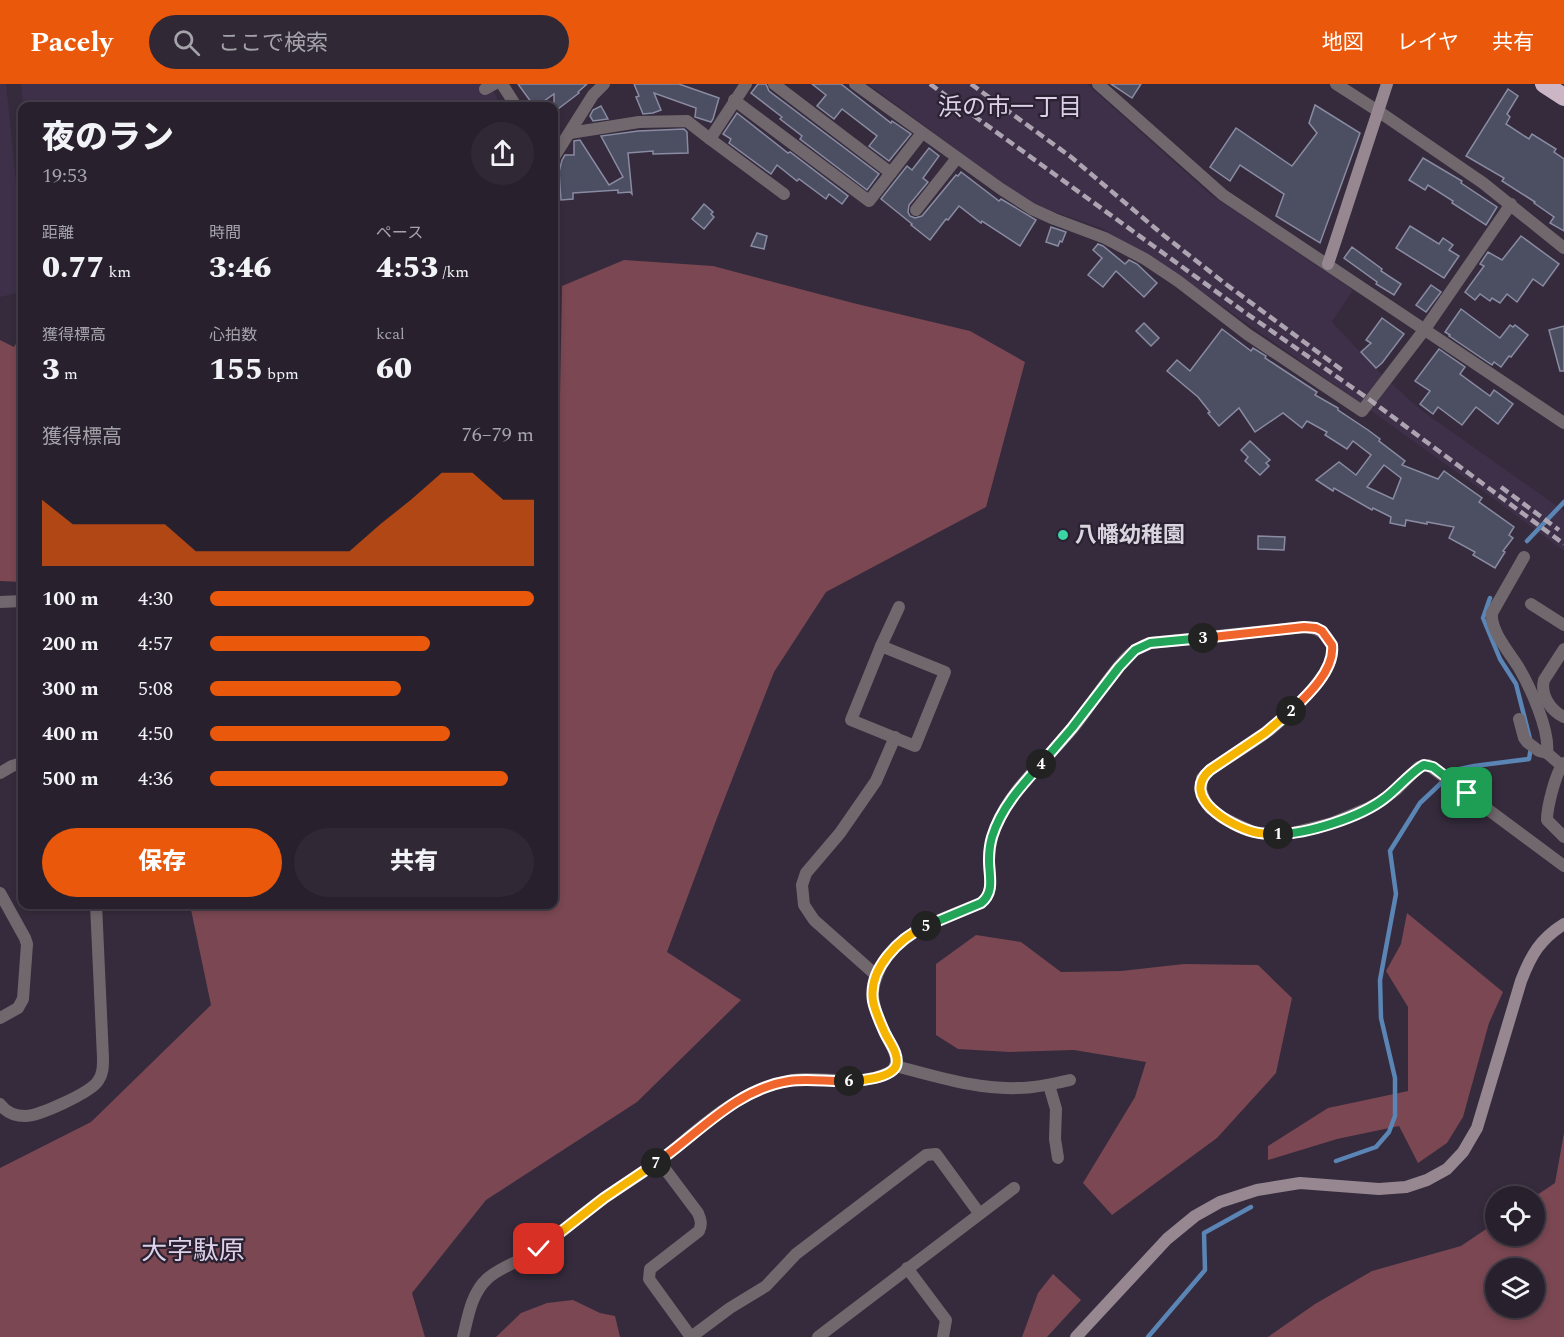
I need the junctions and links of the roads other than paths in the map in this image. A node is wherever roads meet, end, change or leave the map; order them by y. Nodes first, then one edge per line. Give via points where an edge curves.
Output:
1 (502, 84) edge
2 (603, 84) edge
3 (746, 84) edge
4 (774, 84) edge
5 (855, 84) edge
6 (1098, 84) edge
7 (1336, 84) edge
8 (1387, 84) edge
9 (1544, 84) edge
10 (1564, 96) edge
11 (734, 100) junction
12 (513, 102) edge
13 (1378, 111) junction
14 (570, 133) junction
15 (922, 133) junction
16 (710, 139) junction
17 (558, 151) edge
18 (957, 158) junction
19 (891, 173) junction
20 (784, 194) dead end
21 (1511, 204) junction
22 (916, 210) dead end
23 (1564, 248) edge
24 (1328, 264) junction
25 (1425, 329) junction
26 (1563, 421) edge
27 (1524, 556) dead end
28 (0, 602) edge
29 (18, 602) edge
30 (1530, 604) dead end
31 (898, 607) dead end
32 (1564, 626) edge
33 (881, 646) junction
34 (1564, 649) edge
35 (1564, 717) edge
36 (1519, 719) dead end
37 (895, 737) junction
38 (1543, 752) junction
39 (18, 764) edge
40 (1562, 764) edge
41 (0, 773) edge
42 (1564, 837) edge
43 (1564, 866) edge
44 (0, 893) edge
45 (96, 909) edge
46 (1564, 924) edge
47 (877, 976) junction
48 (0, 1018) edge
49 (896, 1066) junction
50 (1070, 1080) dead end
51 (1049, 1085) junction
52 (0, 1104) edge
53 (1058, 1158) dead end
54 (659, 1161) junction
55 (1014, 1188) dead end
56 (979, 1213) junction
57 (907, 1268) junction
58 (463, 1337) edge
59 (691, 1337) edge
60 (818, 1337) edge
61 (943, 1337) edge
62 (1076, 1337) edge

1 - 12 street
2 - 14 street
3 - 11 street
4 - 19 street
5 - 15 street
6 - 24 street via 1223,195
7 - 13 street
8 - 13 street
9 - 10 highway
11 - 16 street
11 - 19 street via 869,201
13 - 21 street
13 - 24 street
14 - 16 street via 639,122 687,122
14 - 17 street
15 - 18 street
15 - 19 street
16 - 20 street
18 - 22 street
18 - 25 street via 1032,208 1145,259 1362,411
21 - 23 street
21 - 25 street
24 - 25 street
25 - 26 street
27 - 38 street via 1491,622 1531,691 1548,745
28 - 29 street
30 - 32 street
31 - 33 street
33 - 37 street via 851,720
33 - 37 street via 945,672 915,746
34 - 35 street via 1543,686 1549,704
36 - 38 street via 1524,738
37 - 47 street via 876,781 836,839 806,873 802,885 804,905 814,920
38 - 40 street
39 - 41 street
40 - 42 street via 1547,820
43 - 47 street via 1433,767 1424,765 1381,801 1332,823 1288,834 1242,828 1210,808 1202,796 1202,778 1274,727 1302,701 1327,668 1332,645 1322,631 1304,627 1150,643 1127,658 1005,807 990,847 990,891 984,900 902,941 888,955
44 - 48 street via 27,949 23,999 18,1008
45 - 52 street via 102,1074 88,1090 33,1115 17,1115
46 - 62 street via 1546,937 1530,960 1477,1128 1463,1152 1447,1168 1406,1187 1379,1189 1300,1183 1257,1190 1220,1202 1167,1239
47 - 49 street via 873,1001 895,1052
49 - 51 street via 987,1087
49 - 54 street via 888,1073 862,1080 804,1079 760,1089 716,1116
50 - 51 street
51 - 53 street via 1056,1109
54 - 58 street via 527,1257 487,1279 472,1301
54 - 59 street via 698,1213 701,1226 650,1269 649,1279
55 - 56 street
56 - 57 street
56 - 59 street via 936,1154 926,1155 796,1254 765,1286
57 - 60 street
57 - 61 street via 946,1320

